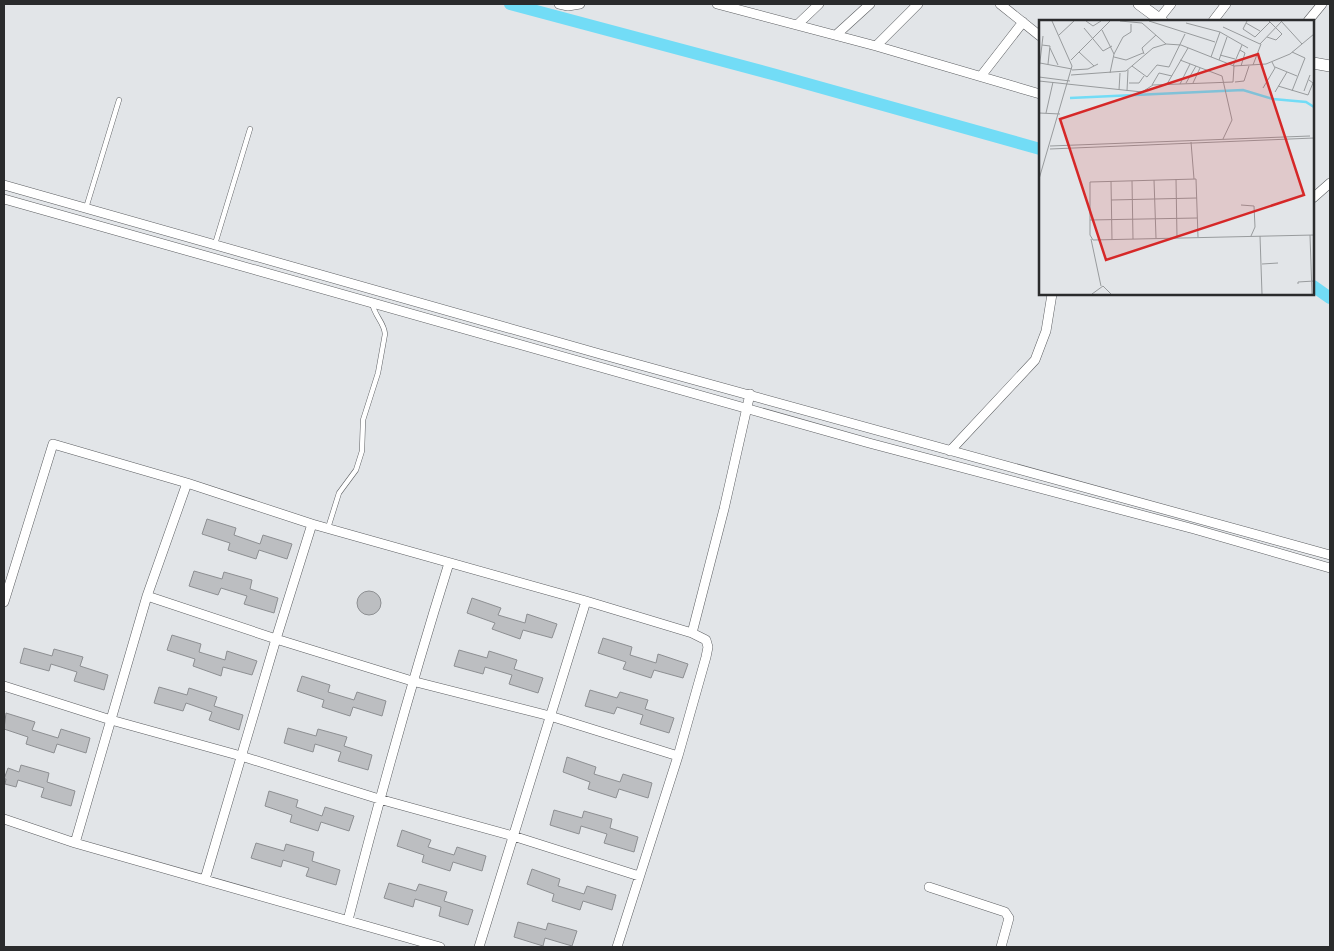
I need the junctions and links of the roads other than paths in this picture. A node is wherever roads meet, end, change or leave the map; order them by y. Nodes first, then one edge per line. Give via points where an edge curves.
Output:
1 (559, 4) edge
2 (580, 4) edge
3 (718, 4) edge
4 (819, 4) edge
5 (870, 4) edge
6 (918, 4) edge
7 (1139, 4) edge
8 (1171, 4) edge
9 (1226, 4) edge
10 (1322, 4) edge
11 (1003, 5) edge
12 (1161, 20) edge
13 (1214, 20) edge
14 (1309, 20) edge
15 (1023, 22) junction
16 (797, 25) junction
17 (836, 35) junction
18 (1039, 35) edge
19 (876, 46) junction
20 (1314, 62) edge
21 (1330, 66) edge
22 (981, 76) junction
23 (1039, 94) edge
24 (119, 100) dead end
25 (250, 129) dead end
26 (1330, 183) edge
27 (4, 185) edge
28 (1314, 197) edge
29 (4, 199) edge
30 (86, 209) junction
31 (215, 246) junction
32 (1052, 295) edge
33 (372, 303) junction
34 (750, 394) junction
35 (748, 409) junction
36 (950, 451) junction
37 (187, 483) junction
38 (312, 524) junction
39 (328, 528) junction
40 (1330, 555) edge
41 (449, 563) junction
42 (1330, 568) edge
43 (147, 596) junction
44 (586, 601) junction
45 (4, 602) edge
46 (692, 633) junction
47 (276, 639) junction
48 (412, 681) junction
49 (4, 686) edge
50 (550, 716) junction
51 (111, 720) junction
52 (241, 756) junction
53 (678, 756) junction
54 (379, 799) junction
55 (4, 819) edge
56 (514, 836) junction
57 (74, 843) junction
58 (639, 876) junction
59 (205, 879) junction
60 (929, 887) dead end
61 (348, 920) junction
62 (440, 947) edge
63 (480, 947) edge
64 (617, 947) edge
65 (1001, 947) edge

1 - 2 street
3 - 16 street
4 - 16 street
5 - 17 street
6 - 19 street
7 - 12 street
8 - 12 street
9 - 13 street
10 - 14 street
11 - 15 street
15 - 18 street
15 - 22 street
16 - 17 street
17 - 19 street
19 - 22 street
20 - 21 street
22 - 23 street
24 - 30 lane
25 - 31 lane
26 - 28 street
27 - 30 street
29 - 33 street
30 - 31 street
31 - 34 street
32 - 36 street via 1046,331 1035,360
33 - 35 street
33 - 39 lane via 385,328 378,373 363,420 362,451 356,470 340,493
34 - 35 street
34 - 36 street
35 - 42 street
35 - 46 street
36 - 40 street
37 - 38 street
37 - 43 street
37 - 45 street via 53,444
38 - 39 street
38 - 47 street
39 - 41 street
41 - 44 street
41 - 48 street
43 - 47 street
43 - 51 street
44 - 46 street
44 - 50 street
46 - 53 street via 706,640 708,647
47 - 48 street
47 - 52 street
48 - 50 street
48 - 54 street
49 - 51 street
50 - 53 street
50 - 56 street
51 - 52 street
51 - 57 street
52 - 54 street
52 - 59 street
53 - 58 street
54 - 56 street
54 - 61 street
55 - 57 street
56 - 58 street
56 - 63 street
57 - 59 street
58 - 64 street
59 - 61 street
60 - 65 street via 1008,914
61 - 62 street

